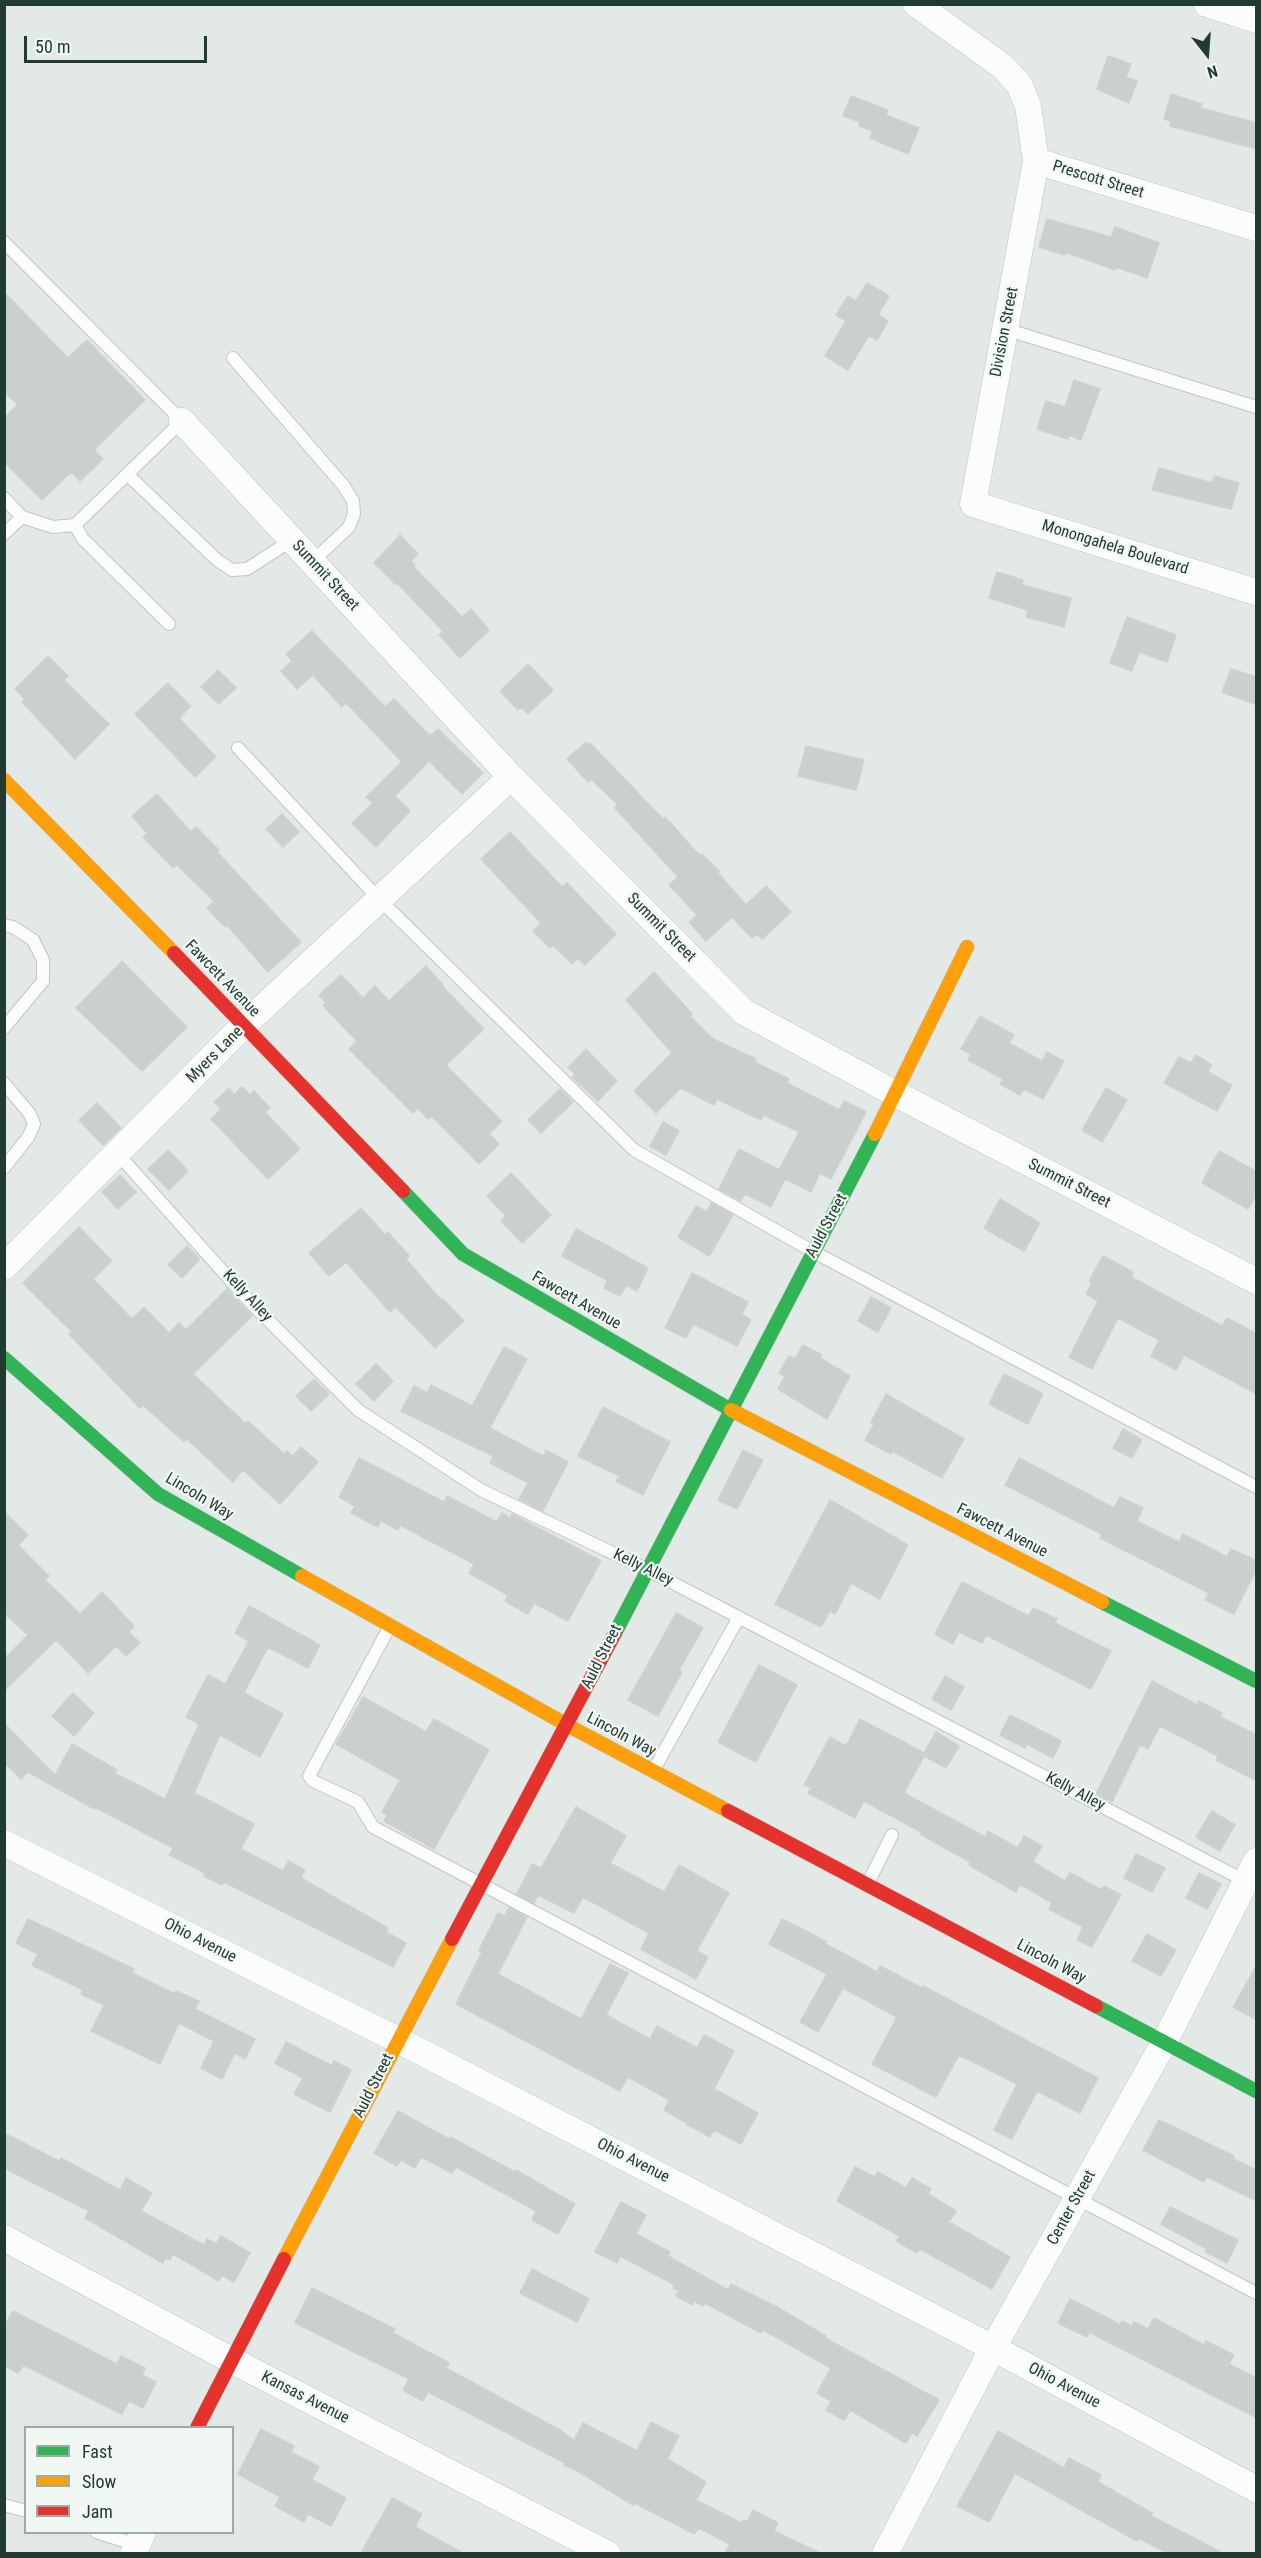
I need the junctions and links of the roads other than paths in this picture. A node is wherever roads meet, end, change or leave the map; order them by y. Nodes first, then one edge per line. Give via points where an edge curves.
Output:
1 (916, 4) edge
2 (1208, 4) edge
3 (1257, 20) edge
4 (1036, 161) junction
5 (1257, 228) edge
6 (4, 242) edge
7 (1005, 329) junction
8 (233, 358) dead end
9 (1257, 407) edge
10 (182, 421) junction
11 (127, 474) junction
12 (4, 498) edge
13 (973, 504) joint
14 (22, 517) junction
15 (75, 525) junction
16 (4, 534) edge
17 (292, 540) junction
18 (312, 562) junction
19 (1257, 592) edge
20 (169, 624) dead end
21 (238, 748) dead end
22 (511, 777) junction
23 (4, 780) edge
24 (379, 899) junction
25 (4, 925) edge
26 (967, 947) dead end
27 (244, 1025) junction
28 (4, 1028) edge
29 (4, 1083) edge
30 (896, 1094) junction
31 (117, 1153) junction
32 (4, 1168) edge
33 (814, 1252) junction
34 (4, 1267) edge
35 (1257, 1281) edge
36 (4, 1358) edge
37 (731, 1410) junction
38 (1257, 1487) edge
39 (648, 1570) junction
40 (740, 1617) junction
41 (391, 1626) junction
42 (1257, 1681) edge
43 (567, 1725) junction
44 (653, 1771) junction
45 (892, 1835) dead end
46 (4, 1843) edge
47 (1253, 1876) edge
48 (482, 1883) junction
49 (867, 1884) junction
50 (398, 2040) junction
51 (1165, 2041) junction
52 (1257, 2091) edge
53 (1077, 2198) junction
54 (4, 2238) edge
55 (1257, 2293) edge
56 (993, 2348) junction
57 (231, 2360) junction
58 (198, 2426) edge
59 (1257, 2489) edge
60 (4, 2505) edge
61 (24, 2510) edge
62 (103, 2534) edge
63 (138, 2544) edge
64 (608, 2553) edge
65 (885, 2553) edge

1 - 4 street, Prescott Street via 1002,66 1018,84 1028,106
2 - 3 street
4 - 5 street, Prescott Street
4 - 7 street, Division Street
6 - 10 lane
7 - 9 lane
7 - 13 street, Division Street
8 - 18 lane via 343,484 353,501 354,514 349,526
10 - 11 lane
10 - 17 street, Summit Street
11 - 15 lane
11 - 17 lane via 232,570 247,569
12 - 14 lane
13 - 19 street, Monongahela Boulevard
14 - 15 lane via 53,526
14 - 16 lane
15 - 20 lane via 83,539
17 - 18 street, Summit Street
18 - 22 street, Summit Street
21 - 24 lane
22 - 24 street, Myers Lane
22 - 30 street, Summit Street via 744,1012
23 - 27 street, Fawcett Avenue
24 - 27 street, Myers Lane
24 - 33 lane via 634,1150
25 - 28 lane via 33,940 43,960 44,981
26 - 30 street, Auld Street
27 - 31 street, Myers Lane
27 - 37 street, Fawcett Avenue via 463,1254
29 - 32 lane via 34,1124
30 - 33 street, Auld Street
30 - 35 street, Summit Street
31 - 34 street, Myers Lane
31 - 39 lane, Kelly Alley via 250,1302 358,1410 481,1490
33 - 37 street, Auld Street
33 - 38 lane
36 - 41 street, Lincoln Way via 158,1494
37 - 39 street, Auld Street
37 - 42 street, Fawcett Avenue
39 - 40 lane, Kelly Alley
39 - 43 street, Auld Street
40 - 44 lane
40 - 47 lane, Kelly Alley
41 - 43 street, Lincoln Way
41 - 48 lane via 309,1776 358,1802 373,1827
43 - 44 street, Lincoln Way
43 - 48 street, Auld Street
44 - 49 street, Lincoln Way
45 - 49 lane
46 - 50 street, Ohio Avenue
47 - 51 street, Center Street
48 - 50 street, Auld Street
48 - 53 lane
49 - 51 street, Lincoln Way
50 - 56 street, Ohio Avenue
50 - 57 street, Auld Street
51 - 52 street, Lincoln Way
51 - 53 street, Center Street
53 - 55 lane
53 - 56 street, Center Street
54 - 57 street, Kansas Avenue
56 - 59 street, Ohio Avenue
56 - 65 street, Center Street
57 - 58 street, Auld Street
57 - 64 street, Kansas Avenue
60 - 61 lane
62 - 63 lane

